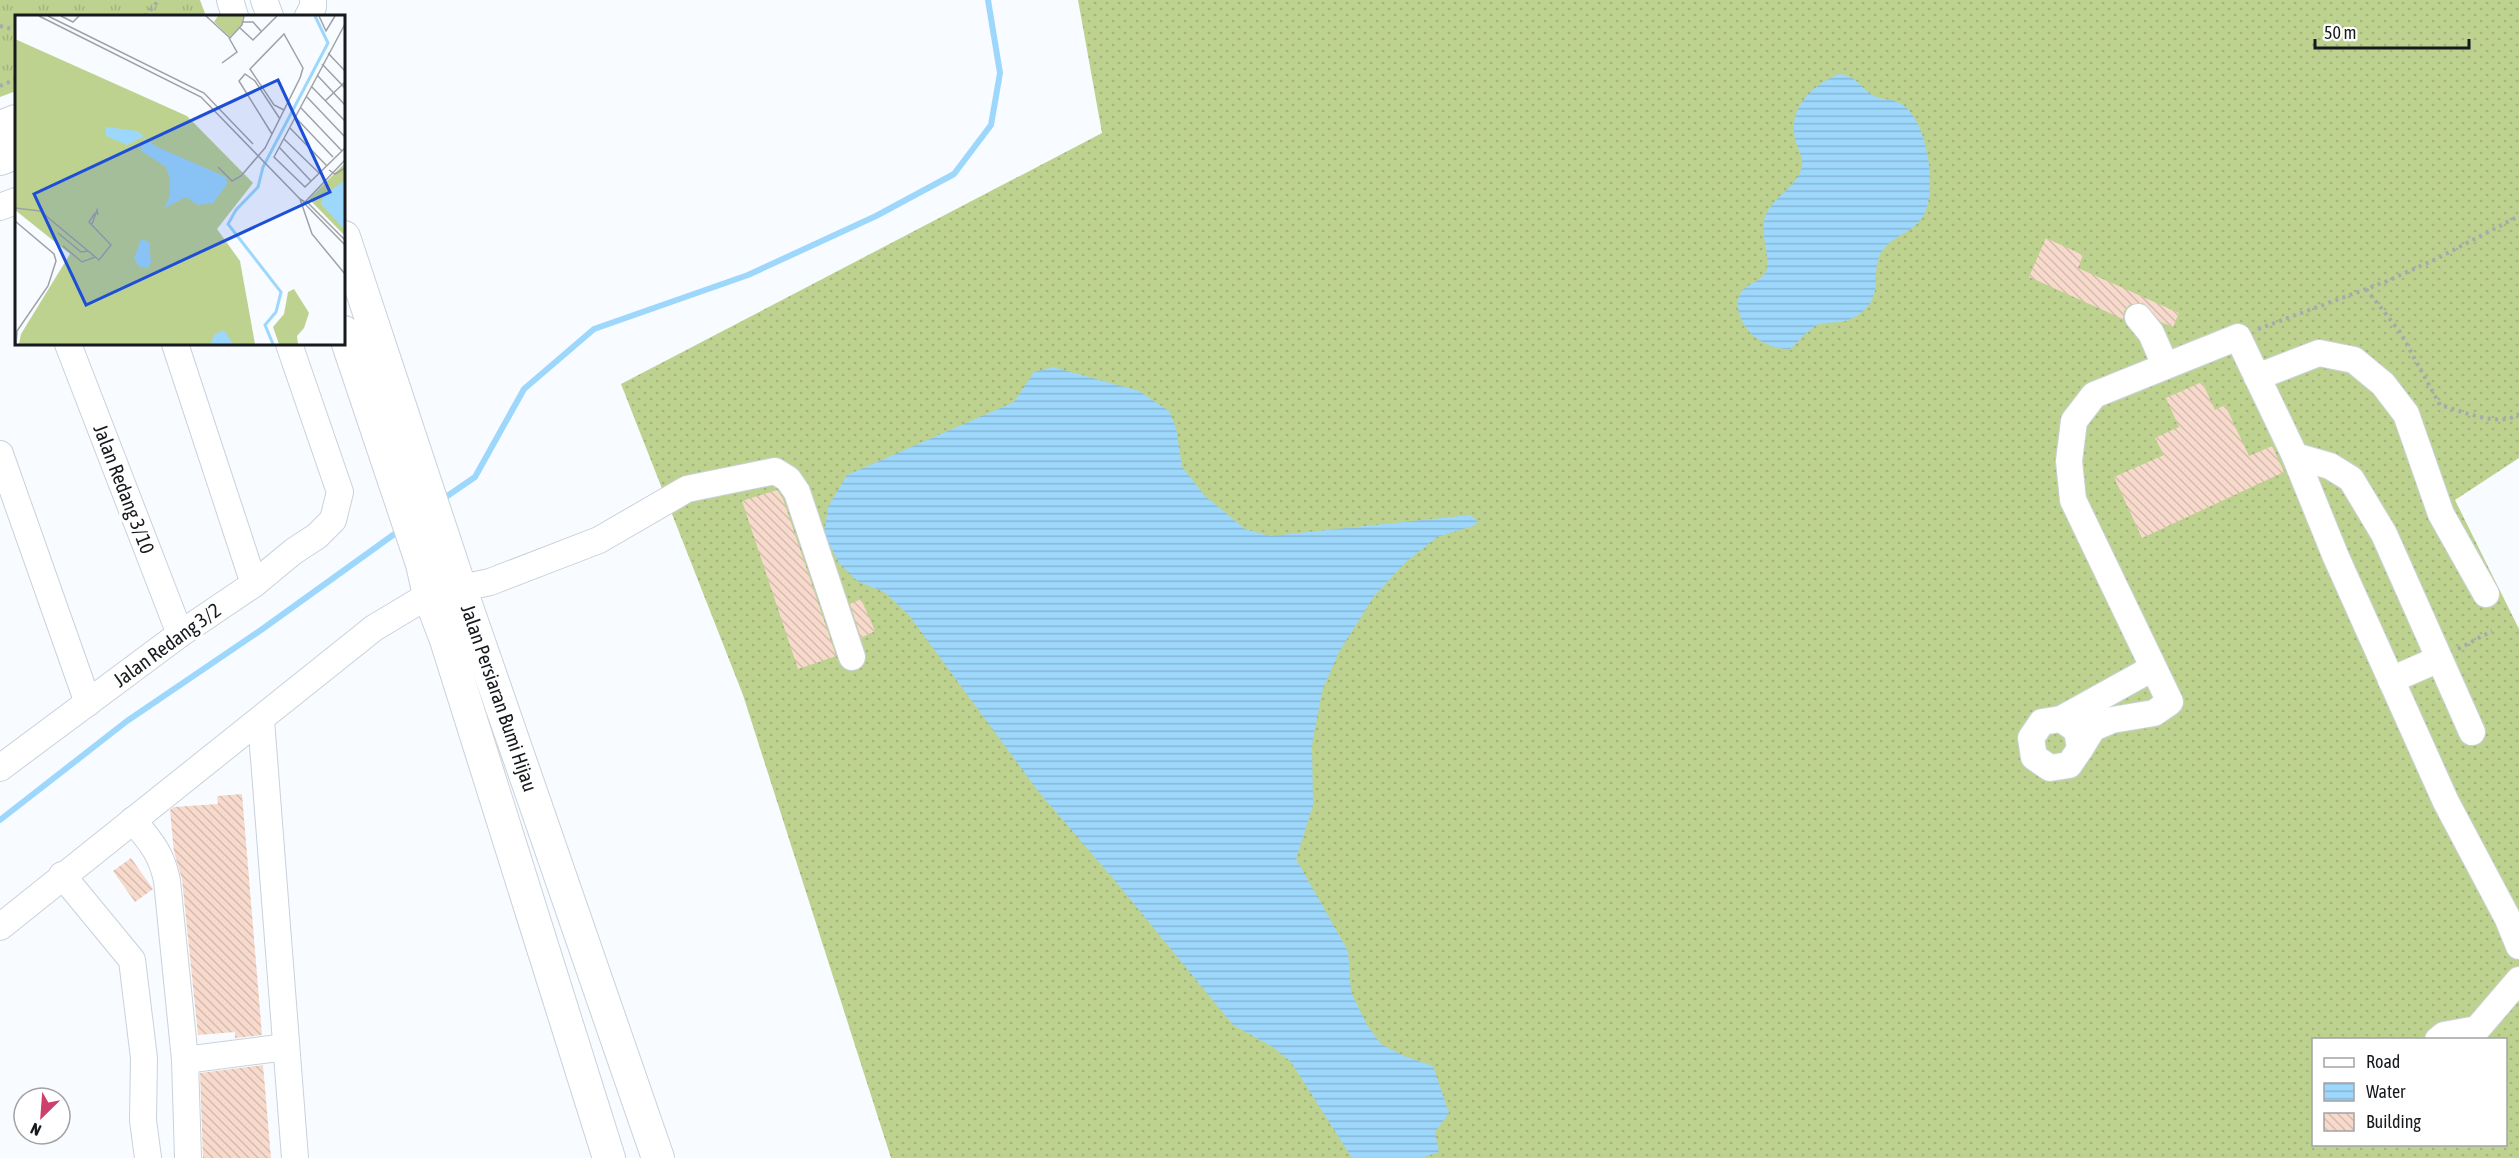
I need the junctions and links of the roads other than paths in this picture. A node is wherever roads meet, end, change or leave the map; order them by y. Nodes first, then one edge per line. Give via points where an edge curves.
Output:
1 (230, 0) edge
2 (264, 0) edge
3 (313, 0) edge
4 (235, 15) edge
5 (270, 15) edge
6 (309, 15) edge
7 (15, 121) edge
8 (0, 127) edge
9 (15, 153) edge
10 (0, 159) edge
11 (345, 241) edge
12 (2138, 317) dead end
13 (345, 334) edge
14 (68, 345) edge
15 (175, 345) edge
16 (289, 345) edge
17 (2165, 365) junction
18 (2257, 376) junction
19 (0, 454) edge
20 (2295, 456) junction
21 (406, 471) junction
22 (435, 557) junction
23 (254, 584) junction
24 (460, 587) junction
25 (2486, 594) dead end
26 (429, 595) junction
27 (180, 634) junction
28 (852, 657) dead end
29 (2439, 659) junction
30 (2153, 668) junction
31 (2391, 680) junction
32 (88, 702) junction
33 (2061, 719) junction
34 (261, 720) junction
35 (2472, 732) dead end
36 (2080, 749) junction
37 (0, 768) edge
38 (133, 820) junction
39 (62, 876) junction
40 (0, 927) edge
41 (2519, 946) edge
42 (2519, 980) edge
43 (2476, 1034) edge
44 (2440, 1038) edge
45 (286, 1047) junction
46 (184, 1060) junction
47 (148, 1158) edge
48 (188, 1158) edge
49 (295, 1158) edge
50 (609, 1158) edge
51 (658, 1158) edge

1 - 4 street
2 - 5 street
3 - 6 street
7 - 8 main road
9 - 10 main road
11 - 21 main road, Jalan Persiaran Bumi Hijau
12 - 17 street via 2151,333
13 - 21 main road, Jalan Persiaran Bumi Hijau
14 - 27 street, Jalan Redang 3/10
15 - 23 street
16 - 23 street, Jalan Redang 3/2 via 340,492 333,520
17 - 18 street via 2238,337
17 - 30 street via 2094,394 2074,421 2069,461 2073,500
18 - 20 street
18 - 25 street via 2319,353 2354,360 2383,384 2406,414 2441,514
19 - 32 street
20 - 29 street via 2330,466 2351,479 2384,534
20 - 31 street
21 - 22 main road, Jalan Persiaran Bumi Hijau
22 - 24 main road, Jalan Persiaran Bumi Hijau
22 - 26 main road, Jalan Persiaran Bumi Hijau
23 - 27 street, Jalan Redang 3/2
24 - 26 street
24 - 28 street via 490,582 598,540 687,489 775,471 788,479 797,492
24 - 51 main road, Jalan Persiaran Bumi Hijau
26 - 34 street via 374,628
26 - 50 main road, Jalan Persiaran Bumi Hijau
27 - 32 street, Jalan Redang 3/2
29 - 31 street
29 - 35 street
30 - 33 street
30 - 36 street via 2170,702 2154,713 2112,720 2093,728
31 - 41 street via 2446,802
32 - 37 street, Jalan Redang 3/2
33 - 36 street via 2077,730
33 - 36 street via 2042,722 2031,738 2034,757 2050,768 2069,765
34 - 38 street
34 - 45 street
38 - 39 street
38 - 46 street via 164,862
39 - 40 street
39 - 47 street via 132,960 144,1058 143,1120
42 - 43 street
43 - 44 street
45 - 46 street
45 - 49 street
46 - 48 street

